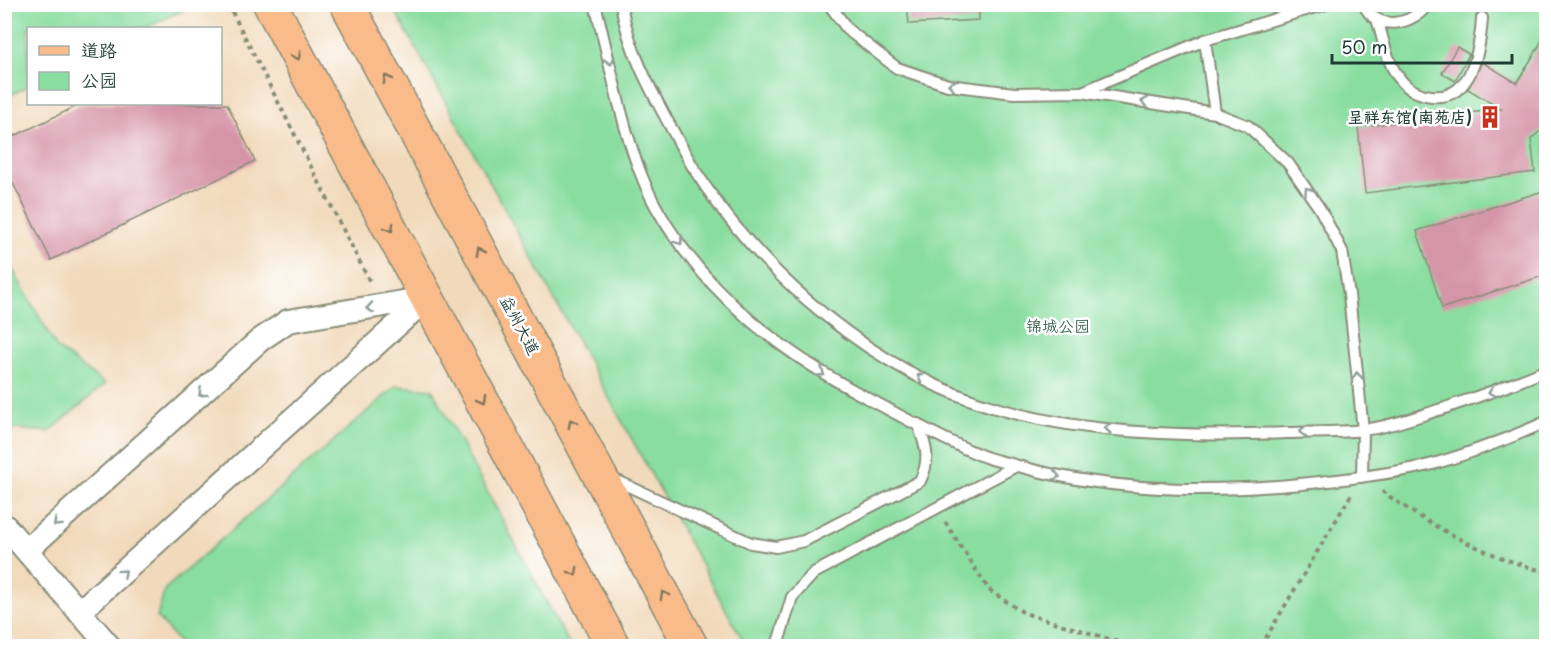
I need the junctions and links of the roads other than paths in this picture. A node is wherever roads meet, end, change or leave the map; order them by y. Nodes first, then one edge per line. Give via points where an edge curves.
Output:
1 (270, 4) edge
2 (347, 4) edge
3 (595, 4) edge
4 (621, 4) edge
5 (829, 4) edge
6 (1326, 4) edge
7 (1364, 4) edge
8 (1428, 4) edge
9 (1482, 18) dead end
10 (1377, 19) junction
11 (1205, 40) junction
12 (1081, 92) junction
13 (1215, 113) junction
14 (427, 298) junction
15 (1546, 370) edge
16 (1546, 422) edge
17 (918, 424) junction
18 (1363, 430) junction
19 (1016, 465) junction
20 (599, 473) junction
21 (1362, 477) junction
22 (4, 525) edge
23 (27, 550) junction
24 (80, 612) junction
25 (110, 646) edge
26 (614, 646) edge
27 (691, 646) edge
28 (777, 646) edge

1 -> 14 main road
20 -> 2 main road, 益州大道
3 -> 17 lane via 640,175 681,245 736,309 780,346 830,379
18 -> 4 lane via 1233,435 1070,424 977,403 870,349 813,305 749,245 701,184 639,66
12 -> 5 lane via 1014,93 959,87 897,68 848,30
6 - 11 lane
7 - 10 lane
8 - 10 lane via 1421,14 1407,22 1392,24
9 - 10 lane via 1480,48 1469,75 1457,91 1444,98 1411,90 1399,79
11 - 12 lane
11 - 13 lane
13 -> 12 lane
18 -> 13 lane via 1342,251 1320,208 1288,163 1248,126
14 -> 23 street via 288,321 260,340
24 -> 14 street
14 -> 26 main road
15 -> 18 lane via 1517,384
16 - 21 lane via 1432,464
17 - 19 lane via 979,455
17 - 20 lane via 928,452 920,481 804,541 776,547 751,543
18 - 21 lane
19 -> 21 lane via 1059,478 1185,489 1266,489
19 - 28 lane via 814,573 792,597
27 -> 20 main road, 益州大道
22 - 23 street
23 - 24 street
24 - 25 street

